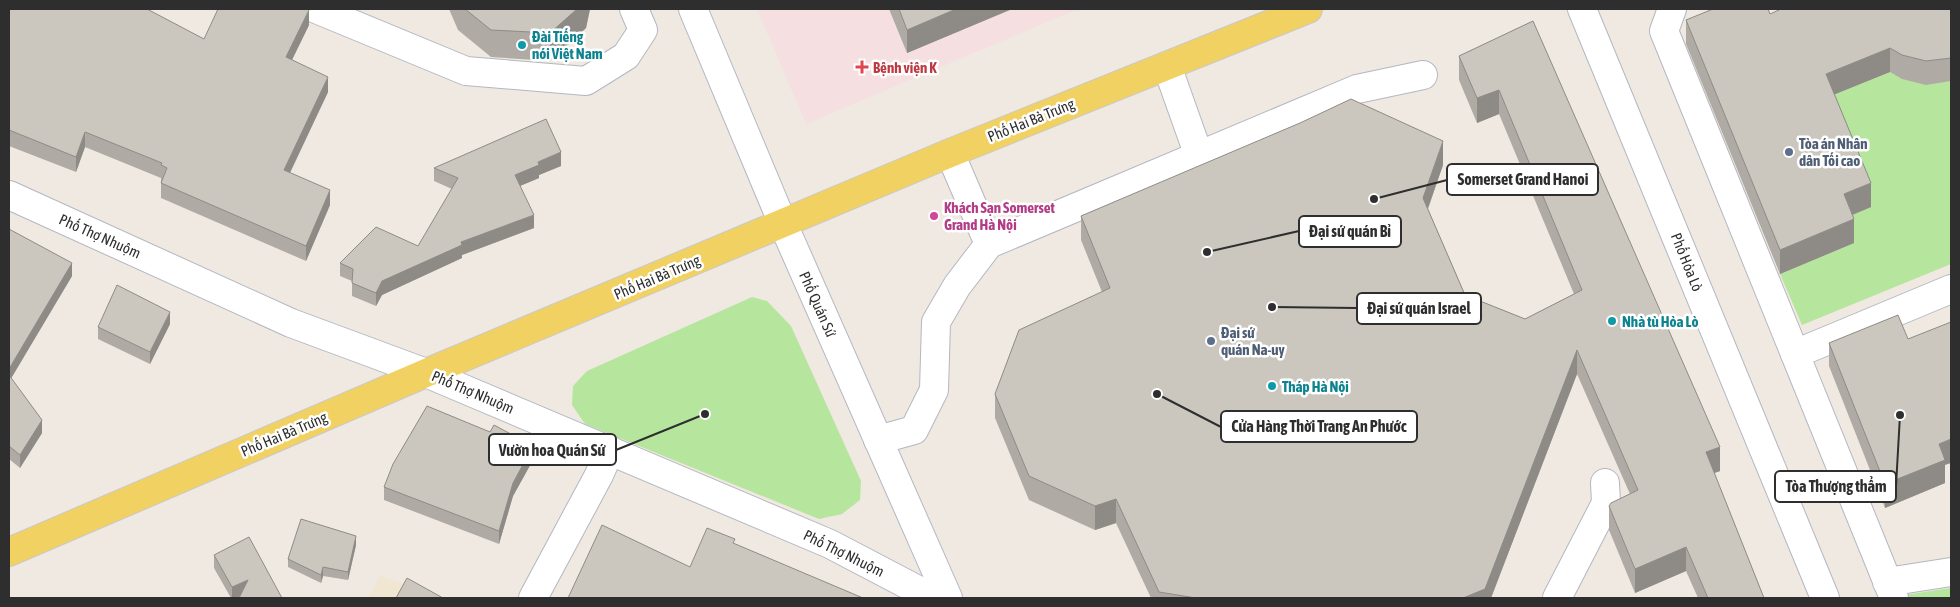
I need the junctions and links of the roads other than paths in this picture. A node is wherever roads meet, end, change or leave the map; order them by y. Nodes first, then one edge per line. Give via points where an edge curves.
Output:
1 (316, 9) edge
2 (634, 9) edge
3 (692, 9) edge
4 (1308, 9) edge
5 (1582, 9) edge
6 (1672, 9) edge
7 (1167, 66) junction
8 (1423, 75) dead end
9 (950, 153) junction
10 (1199, 156) junction
11 (9, 195) edge
12 (783, 224) junction
13 (989, 244) junction
14 (1951, 288) edge
15 (1795, 354) junction
16 (426, 373) junction
17 (878, 440) junction
18 (610, 450) junction
19 (1605, 483) dead end
20 (9, 552) edge
21 (1951, 572) edge
22 (1890, 590) edge
23 (534, 598) edge
24 (933, 598) edge
25 (948, 598) edge
26 (1558, 598) edge
27 (1826, 598) edge

1 - 2 street via 466,71 586,81 626,56 643,30
3 - 12 street, Phố Quán Sứ
4 - 7 main road, Phố Hai Bà Trưng
5 - 27 street, Phố Hỏa Lò
6 - 15 street via 1664,31
7 - 9 main road, Phố Hai Bà Trưng
7 - 10 street
8 - 10 street via 1357,89
9 - 12 main road, Phố Hai Bà Trưng
9 - 13 street
10 - 13 street
11 - 16 street, Phố Thợ Nhuộm via 291,323
12 - 16 main road, Phố Hai Bà Trưng
12 - 17 street, Phố Quán Sứ
13 - 17 street via 957,286 936,322 934,390 914,430
14 - 15 street
15 - 22 street
16 - 18 street, Phố Thợ Nhuộm
16 - 20 main road, Phố Hai Bà Trưng
17 - 25 street, Phố Quán Sứ
18 - 23 street via 600,475
18 - 24 street, Phố Thợ Nhuộm via 830,544
19 - 26 street via 1606,504
21 - 22 street

